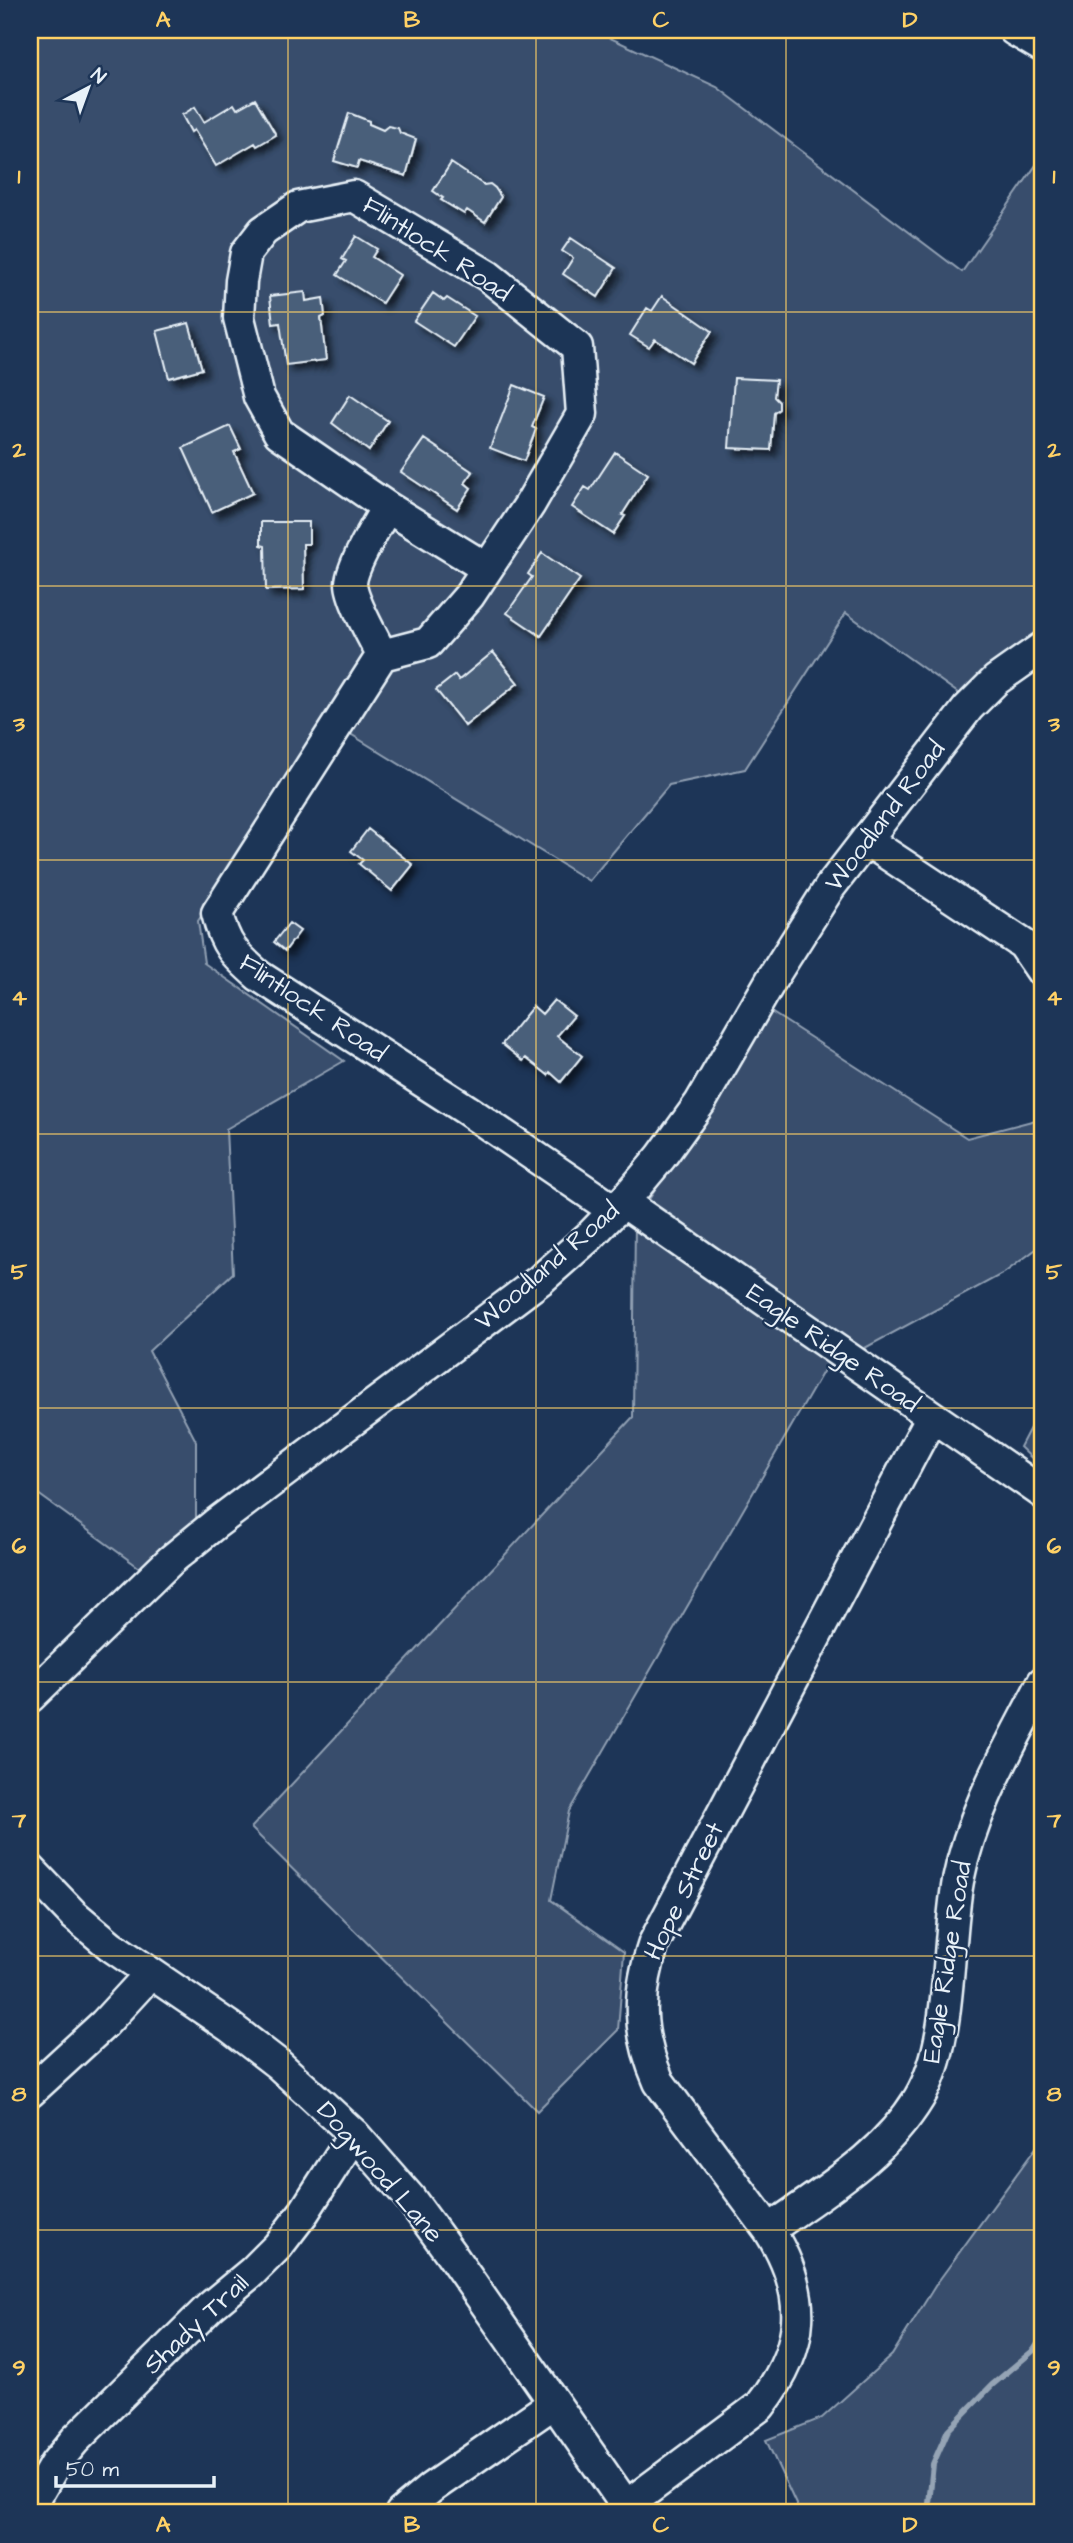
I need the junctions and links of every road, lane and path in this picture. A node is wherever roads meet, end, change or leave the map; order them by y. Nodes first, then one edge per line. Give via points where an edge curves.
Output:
1 (1014, 30) edge
2 (1043, 47) edge
3 (387, 507) junction
4 (486, 568) junction
5 (1043, 647) edge
6 (382, 655) junction
7 (866, 840) junction
8 (1043, 973) edge
9 (619, 1207) junction
10 (932, 1416) junction
11 (1043, 1493) edge
12 (1043, 1682) edge
13 (30, 1697) edge
14 (30, 1869) edge
15 (150, 1974) junction
16 (30, 2092) edge
17 (354, 2134) junction
18 (769, 2230) junction
19 (554, 2403) junction
20 (629, 2510) edge
21 (31, 2511) edge
22 (401, 2513) edge

1 - 2 street
3 - 4 street, Flintlock Road
3 - 4 street, Flintlock Road via 279,433 259,397 239,318 246,253 263,231 298,207 354,196 488,276 577,348 582,414
3 - 6 street via 363,549 351,583 362,618
4 - 6 street, Flintlock Road via 469,596 428,643
5 - 7 street, Woodland Road via 996,680 968,708
6 - 9 street, Flintlock Road via 217,913 222,933 232,952 259,976
7 - 8 street via 1023,944
7 - 9 street, Woodland Road via 773,977 700,1103
9 - 10 street, Eagle Ridge Road
9 - 13 street, Woodland Road via 540,1280 170,1560
10 - 11 street, Eagle Ridge Road
10 - 18 street, Hope Street via 653,1943 644,1973 642,2030 659,2082
12 - 18 street, Eagle Ridge Road via 982,1801 967,1841 939,2041 920,2096 881,2147
14 - 15 street, Dogwood Lane via 74,1915
15 - 16 street
15 - 17 street, Dogwood Lane via 278,2064
17 - 19 street, Dogwood Lane via 410,2198
17 - 21 street, Shady Trail via 278,2246 75,2440 55,2464
18 - 20 street, Hope Street via 794,2280 797,2308 789,2361 760,2406
19 - 20 street, Dogwood Lane
19 - 22 street via 431,2487

